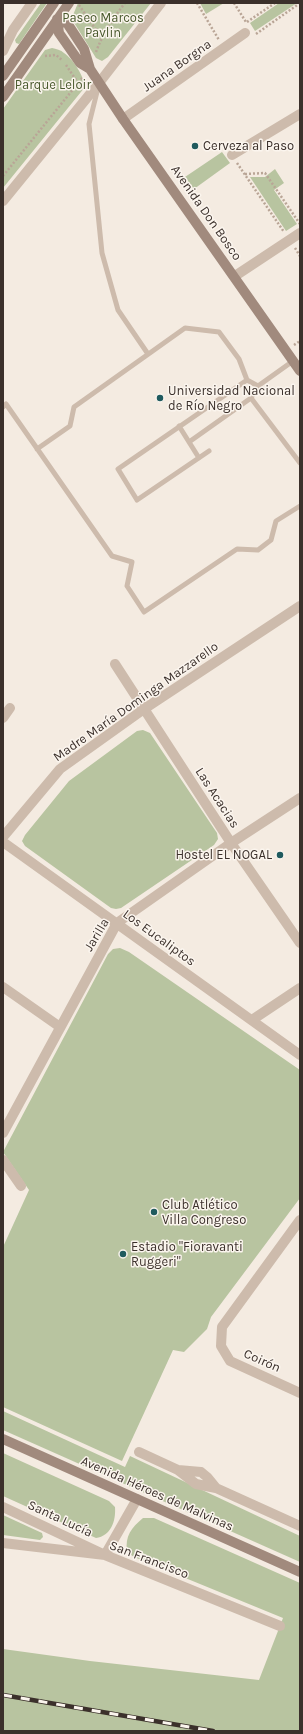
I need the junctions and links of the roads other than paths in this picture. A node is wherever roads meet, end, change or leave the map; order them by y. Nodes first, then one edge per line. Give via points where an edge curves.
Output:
1 (32, 3) edge
2 (70, 3) edge
3 (161, 3) edge
4 (52, 6) edge
5 (58, 20) junction
6 (245, 33) road end
7 (4, 48) edge
8 (16, 57) junction
9 (3, 76) edge
10 (99, 82) junction
11 (3, 97) edge
12 (300, 114) edge
13 (123, 119) junction
14 (232, 155) road end
15 (3, 201) edge
16 (300, 233) edge
17 (235, 276) junction
18 (148, 354) junction
19 (293, 362) junction
20 (300, 371) edge
21 (247, 380) junction
22 (258, 386) junction
23 (251, 398) junction
24 (3, 407) edge
25 (179, 426) junction
26 (189, 442) junction
27 (37, 449) junction
28 (209, 451) dead end
29 (199, 458) junction
30 (300, 463) edge
31 (300, 506) edge
32 (300, 606) edge
33 (115, 664) dead end
34 (10, 708) dead end
35 (144, 709) junction
36 (3, 718) edge
37 (300, 798) edge
38 (3, 837) edge
39 (3, 842) edge
40 (231, 843) junction
41 (117, 924) junction
42 (300, 943) edge
43 (3, 987) edge
44 (300, 988) edge
45 (252, 1020) junction
46 (60, 1027) junction
47 (300, 1055) edge
48 (3, 1133) edge
49 (3, 1160) edge
50 (22, 1186) dead end
51 (300, 1220) edge
52 (300, 1393) edge
53 (3, 1439) edge
54 (139, 1452) dead end
55 (137, 1499) junction
56 (3, 1507) edge
57 (300, 1526) edge
58 (3, 1543) edge
59 (105, 1555) junction
60 (300, 1572) edge
61 (280, 1626) dead end

1 - 7 street
2 - 5 main road
3 - 10 street
4 - 5 main road, Avenida Don Bosco
4 - 8 main road
5 - 10 main road, Avenida Don Bosco via 59,33 80,63 90,69
5 - 11 main road
6 - 13 street, Juana Borgna
7 - 8 street
8 - 9 main road
10 - 13 main road, Avenida Don Bosco
10 - 15 street
10 - 18 lane via 90,124 102,253 118,310
12 - 14 street
13 - 17 main road, Avenida Don Bosco
16 - 17 street
17 - 19 main road, Avenida Don Bosco
18 - 21 lane via 185,328 219,332 239,359
18 - 27 lane via 74,407 70,426
19 - 20 main road, Avenida Don Bosco
19 - 22 lane
21 - 22 lane
21 - 25 lane
22 - 23 lane
23 - 26 lane
23 - 30 lane
24 - 27 lane via 6,404
25 - 26 lane
25 - 29 lane via 118,469 137,500
26 - 29 lane
27 - 31 lane via 112,556 132,562 127,586 144,612 237,549 258,550 271,540 276,522
28 - 29 lane
32 - 35 street, Madre María Dominga Mazzarello
33 - 35 street, Las Acacias
34 - 36 street
35 - 38 street, Madre María Dominga Mazzarello via 60,769
35 - 40 street, Las Acacias
37 - 40 street, Jarilla
39 - 41 street, Los Eucaliptos
40 - 41 street, Jarilla
40 - 42 street, Las Acacias
41 - 45 street, Los Eucaliptos
41 - 46 street, Jarilla
43 - 46 street
44 - 45 street
45 - 47 street, Los Eucaliptos
46 - 48 street, Jarilla
49 - 50 street
51 - 52 street, Coirón via 222,1327 221,1346 230,1361
53 - 55 main road, Avenida Héroes de Malvinas
54 - 57 street via 178,1470 201,1472 216,1488
55 - 59 street
55 - 60 main road, Avenida Héroes de Malvinas
56 - 59 street, Santa Lucía
58 - 59 street, San Francisco
59 - 61 street, San Francisco

